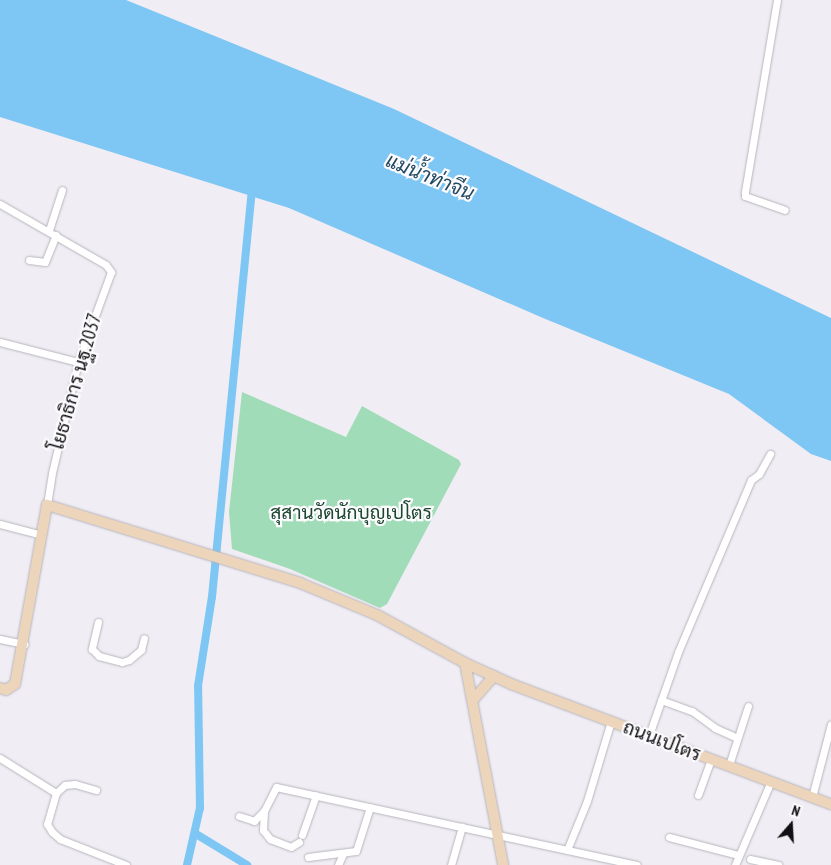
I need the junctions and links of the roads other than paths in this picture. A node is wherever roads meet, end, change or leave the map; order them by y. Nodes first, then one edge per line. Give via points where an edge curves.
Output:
1 (777, 0) edge
2 (62, 190) dead end
3 (0, 204) edge
4 (785, 210) dead end
5 (49, 230) junction
6 (56, 235) junction
7 (29, 260) dead end
8 (0, 342) edge
9 (78, 362) junction
10 (770, 454) dead end
11 (48, 505) junction
12 (0, 524) edge
13 (42, 535) junction
14 (98, 622) dead end
15 (144, 638) dead end
16 (0, 639) edge
17 (24, 644) junction
18 (465, 663) junction
19 (494, 676) junction
20 (0, 688) edge
21 (473, 700) junction
22 (661, 700) junction
23 (748, 706) dead end
24 (611, 722) junction
25 (831, 724) edge
26 (648, 736) junction
27 (737, 738) junction
28 (0, 758) edge
29 (711, 759) junction
30 (729, 765) junction
31 (771, 781) junction
32 (96, 790) dead end
33 (56, 793) junction
34 (698, 794) dead end
35 (316, 795) junction
36 (812, 797) junction
37 (831, 804) edge
38 (370, 807) junction
39 (264, 811) junction
40 (239, 816) dead end
41 (462, 827) junction
42 (302, 835) dead end
43 (499, 835) junction
44 (669, 837) dead end
45 (299, 842) dead end
46 (567, 850) junction
47 (343, 854) junction
48 (738, 855) junction
49 (308, 857) dead end
50 (750, 859) dead end
51 (126, 865) edge
52 (338, 865) edge
53 (452, 865) edge
54 (503, 865) edge
55 (636, 865) edge
56 (735, 865) edge
57 (778, 865) edge

1 - 4 street via 745,196
2 - 5 street
3 - 5 street, โยธาธิการ นฐ.2037
5 - 6 street, โยธาธิการ นฐ.2037
6 - 7 street via 45,262
6 - 9 street, โยธาธิการ นฐ.2037 via 106,265 111,272
8 - 9 street
9 - 11 street, โยธาธิการ นฐ.2037 via 52,473
10 - 22 street via 759,474 751,480
11 - 13 street
11 - 18 street, ถนนเปโตร via 300,583 377,615
12 - 13 street
13 - 17 street
14 - 15 street via 92,649 99,656 122,662 129,660 140,650
16 - 17 street
17 - 20 street via 15,684 6,690
18 - 19 street, ถนนเปโตร
18 - 21 street
19 - 21 street
19 - 24 street, ถนนเปโตร
21 - 43 street
22 - 26 street
22 - 27 street via 692,711 715,728
23 - 27 street
24 - 26 street, ถนนเปโตร
24 - 46 street via 587,801
25 - 36 street
26 - 29 street, ถนนเปโตร
27 - 30 street
28 - 33 street
29 - 30 street, ถนนเปโตร
29 - 34 street
30 - 31 street, ถนนเปโตร
31 - 36 street, ถนนเปโตร
31 - 48 street
32 - 33 street via 75,784 65,785
33 - 51 street via 47,824 52,832 60,839
35 - 38 street
35 - 39 street via 276,787
35 - 42 street
36 - 37 street, ถนนเปโตร
38 - 41 street
38 - 47 street via 360,845 353,853
39 - 40 street via 254,821
39 - 45 street via 262,826 270,839 291,847
41 - 43 street
41 - 53 street
43 - 46 street
43 - 54 street
44 - 48 street
46 - 55 street
47 - 49 street
47 - 52 street
48 - 56 street
50 - 57 street

